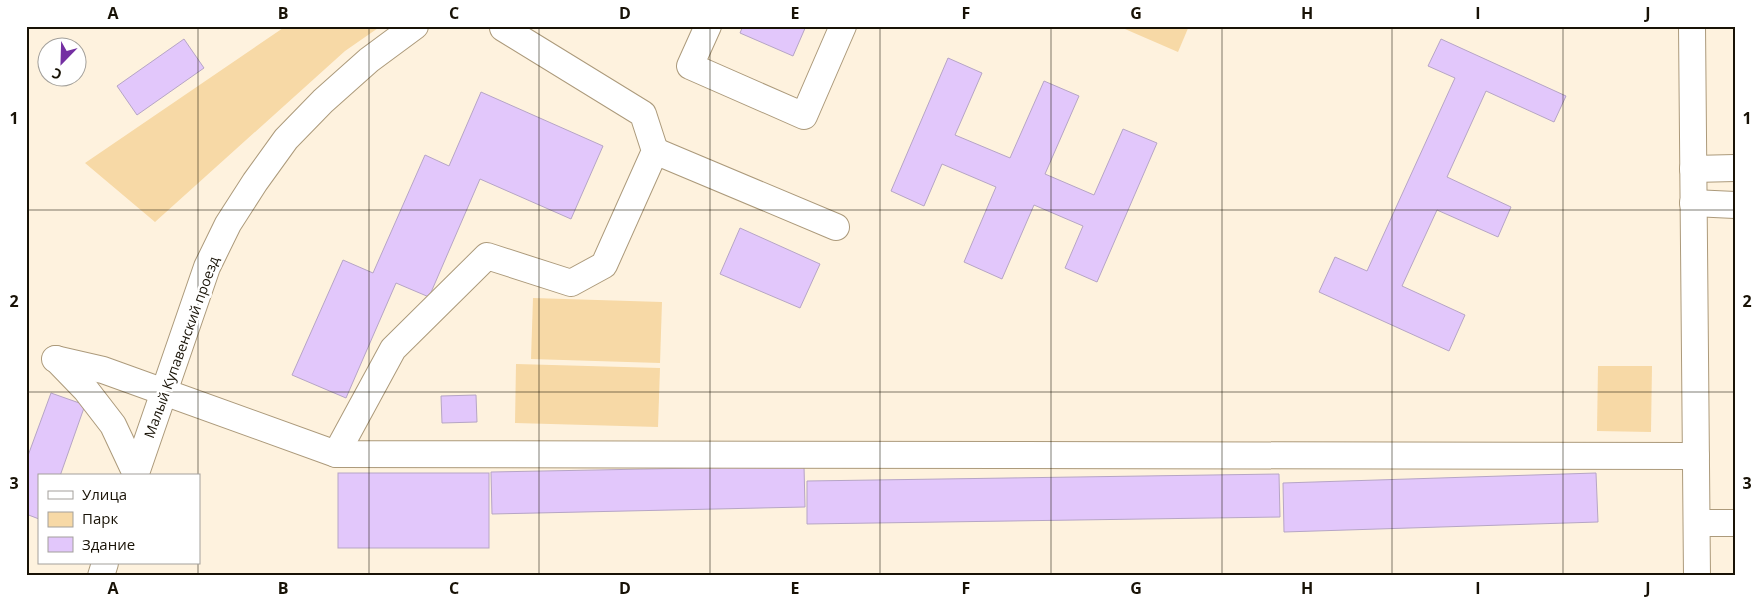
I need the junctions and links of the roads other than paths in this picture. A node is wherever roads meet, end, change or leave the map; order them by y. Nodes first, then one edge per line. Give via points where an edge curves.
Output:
1 (415, 26) edge
2 (708, 26) edge
3 (843, 26) edge
4 (1692, 26) edge
5 (503, 28) dead end
6 (655, 151) junction
7 (1735, 168) edge
8 (1693, 169) junction
9 (1693, 203) junction
10 (1735, 205) edge
11 (836, 227) dead end
12 (164, 392) junction
13 (336, 454) junction
14 (1696, 456) junction
15 (136, 474) edge
16 (136, 474) edge
17 (1735, 523) edge
18 (1697, 524) junction
19 (105, 564) edge
20 (101, 576) edge
21 (1698, 576) edge

1 - 12 street, Малый Купавенский проезд via 369,60 323,101 286,139 255,182 228,224 207,267
2 - 3 street via 690,66 804,116
4 - 8 street
5 - 6 street via 643,114
6 - 11 street
6 - 13 street via 604,266 571,283 487,256 393,349
7 - 8 street
8 - 9 street
9 - 10 street
9 - 14 street
12 - 13 street
12 - 15 street, Малый Купавенский проезд
12 - 16 street via 103,370 56,359 113,425
13 - 14 street
14 - 18 street
17 - 18 street
18 - 21 street
19 - 20 street

